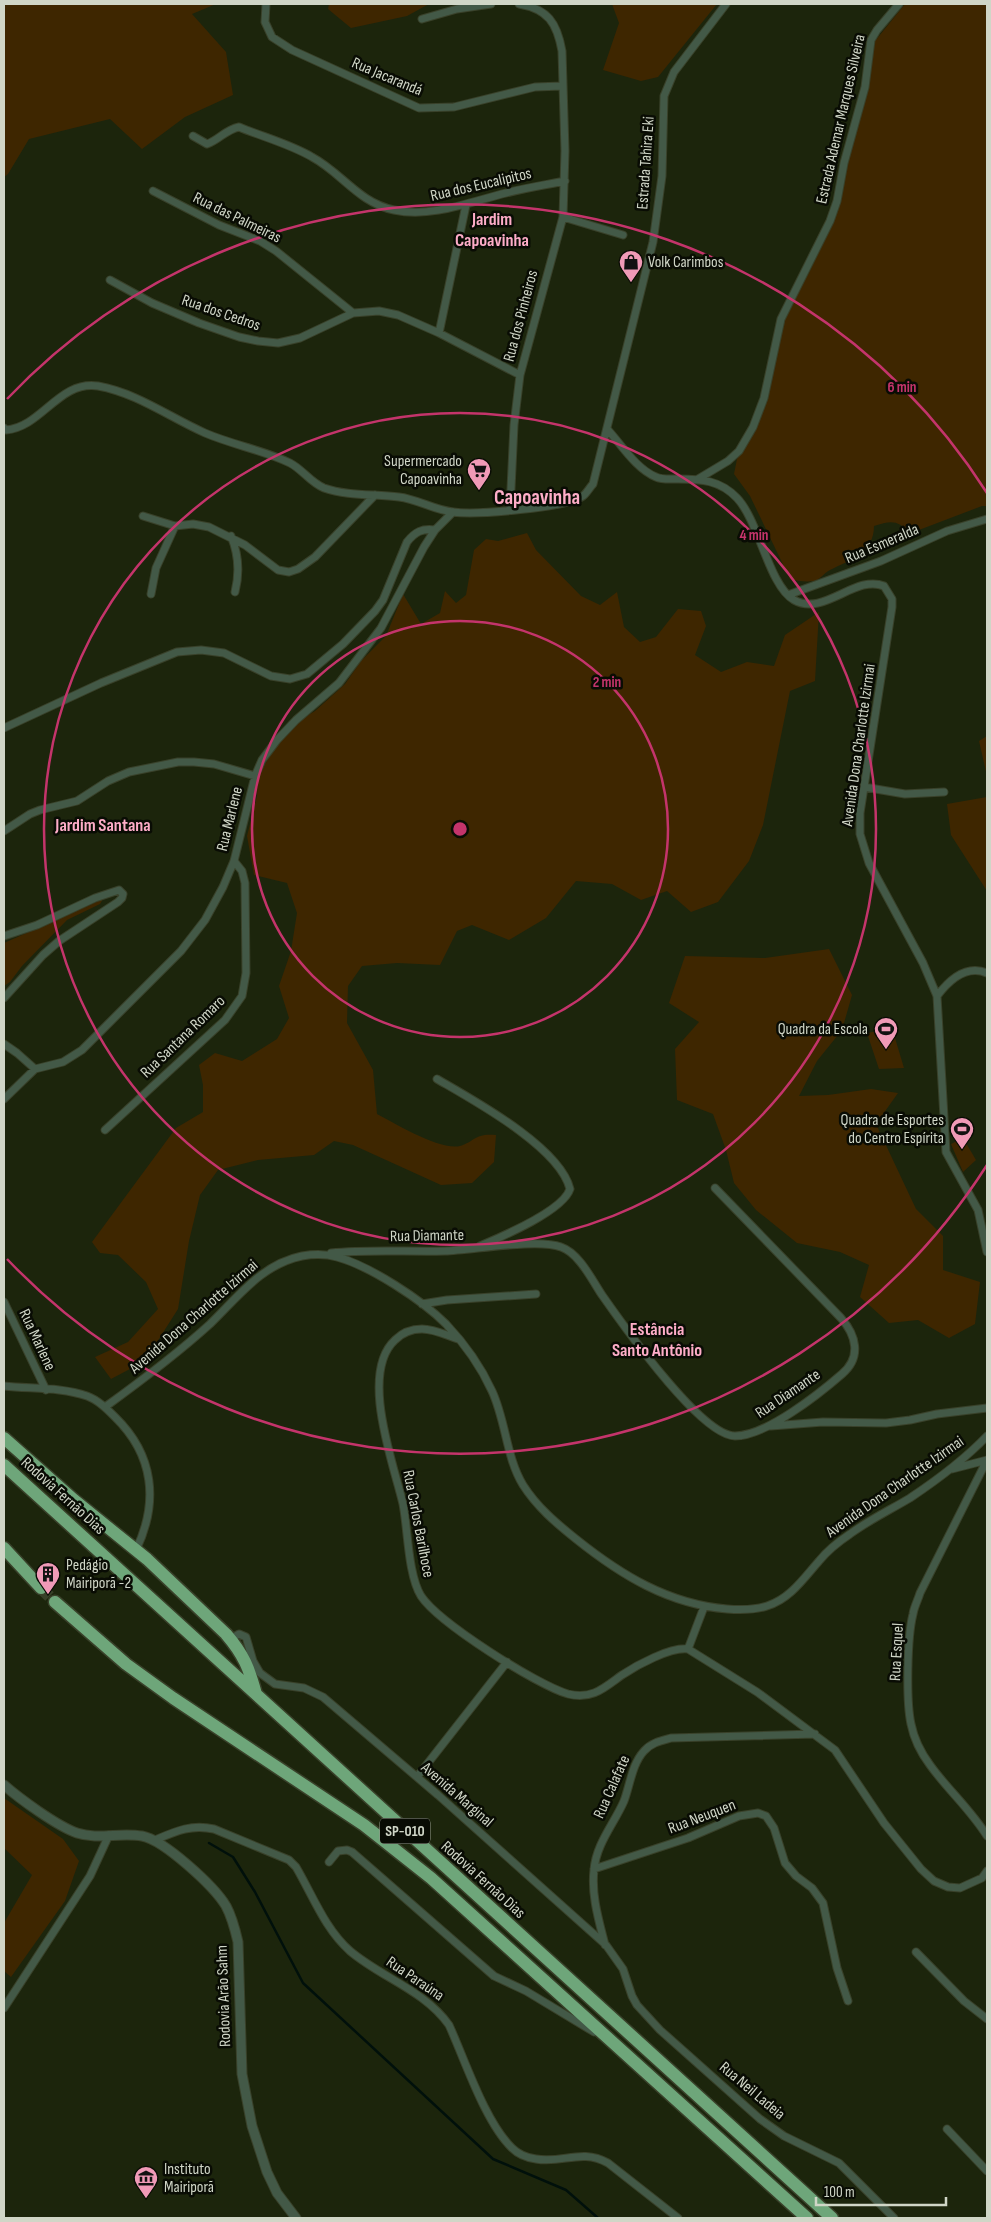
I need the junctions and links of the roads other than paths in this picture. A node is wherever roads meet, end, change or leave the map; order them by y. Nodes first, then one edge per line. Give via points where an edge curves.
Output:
1 (266, 4) edge
2 (491, 4) edge
3 (519, 4) edge
4 (726, 4) edge
5 (899, 4) edge
6 (422, 19) dead end
7 (562, 86) junction
8 (193, 136) dead end
9 (565, 181) junction
10 (152, 191) dead end
11 (466, 204) junction
12 (563, 217) junction
13 (622, 235) dead end
14 (110, 280) dead end
15 (353, 313) junction
16 (439, 333) junction
17 (520, 375) junction
18 (4, 428) edge
19 (607, 429) junction
20 (698, 479) junction
21 (375, 496) junction
22 (510, 510) junction
23 (453, 512) junction
24 (143, 516) dead end
25 (987, 519) edge
26 (175, 526) junction
27 (435, 530) junction
28 (231, 536) junction
29 (236, 592) dead end
30 (150, 594) dead end
31 (788, 595) junction
32 (4, 728) edge
33 (255, 776) junction
34 (864, 787) junction
35 (944, 792) dead end
36 (4, 831) edge
37 (234, 861) junction
38 (4, 936) edge
39 (987, 973) edge
40 (937, 996) junction
41 (4, 998) edge
42 (4, 1044) edge
43 (35, 1070) junction
44 (437, 1079) dead end
45 (4, 1099) edge
46 (105, 1130) dead end
47 (715, 1188) dead end
48 (475, 1249) junction
49 (987, 1252) edge
50 (321, 1254) junction
51 (536, 1294) dead end
52 (4, 1302) edge
53 (422, 1304) junction
54 (459, 1339) junction
55 (4, 1386) edge
56 (46, 1390) junction
57 (105, 1407) junction
58 (987, 1408) edge
59 (768, 1426) junction
60 (987, 1436) edge
61 (4, 1438) edge
62 (987, 1460) edge
63 (4, 1464) edge
64 (949, 1470) junction
65 (4, 1548) edge
66 (136, 1550) junction
67 (41, 1588) tunnel mouth
68 (55, 1602) tunnel mouth
69 (704, 1607) junction
70 (230, 1639) junction
71 (688, 1649) junction
72 (507, 1662) junction
73 (256, 1694) junction
74 (815, 1734) junction
75 (417, 1777) junction
76 (4, 1785) edge
77 (109, 1836) junction
78 (987, 1836) edge
79 (155, 1840) junction
80 (329, 1862) dead end
81 (594, 1869) junction
82 (987, 1871) edge
83 (606, 1946) junction
84 (916, 1952) dead end
85 (848, 2001) dead end
86 (4, 2008) edge
87 (643, 2014) joint
88 (987, 2019) edge
89 (609, 2040) junction
90 (947, 2129) dead end
91 (987, 2171) edge
92 (296, 2218) edge
93 (678, 2218) edge
94 (807, 2218) edge
95 (832, 2218) edge
96 (894, 2218) edge

1 - 7 street, Rua Jacarandá via 265,22 272,37 292,50 418,108 454,107 535,87
2 - 6 street
3 - 7 street, Rua dos Pinheiros via 543,12 553,23 562,51
4 - 19 street, Estrada Tahira Eki via 674,72 664,96 662,176 653,242
5 - 20 street, Estrada Ademar Marques Silveira via 871,40 866,87 846,155 837,201 781,319 764,398 753,427 734,456
7 - 9 street, Rua dos Pinheiros
8 - 11 street, Rua dos Eucalipitos via 207,144 238,127 312,157 360,195 393,210 413,213
9 - 11 street, Rua dos Eucalipitos
9 - 12 street, Rua dos Pinheiros
10 - 15 street, Rua das Palmeiras via 219,226 260,241
11 - 16 street
12 - 13 street
12 - 17 street, Rua dos Pinheiros
14 - 15 street, Rua dos Cedros via 199,323 258,341 278,343 300,338
15 - 16 street, Rua dos Cedros via 379,311 398,315
16 - 17 street, Rua dos Cedros
17 - 22 street, Rua dos Pinheiros
18 - 21 street, Estrada Tahira Eki via 17,429 31,422 54,400 73,390 95,386 118,390 206,434 292,464 322,487
19 - 20 street via 637,462 656,477
19 - 22 street, Estrada Tahira Eki via 593,484 584,495 550,506
20 - 31 street via 719,484 737,498
21 - 23 street, Estrada Tahira Eki via 400,497
21 - 28 street via 315,557 289,572 278,570
22 - 23 street, Estrada Tahira Eki
23 - 27 street, Rua Marlene
24 - 26 street
25 - 31 street, Rua Esmeralda via 947,531 882,561
26 - 28 street via 193,524
26 - 30 street via 156,568
27 - 32 street via 413,534 375,611 307,674 290,679 271,676 224,653 201,650 177,652
27 - 33 street, Rua Marlene via 372,640 339,683 277,740
28 - 29 street via 238,556
31 - 34 street, Avenida Dona Charlotte Izirmai via 794,600 812,604 870,583 884,586 889,592 892,608
33 - 36 street via 214,764 194,762 129,772 76,801 30,814
33 - 37 street, Rua Marlene
34 - 35 street via 905,794
34 - 40 street, Avenida Dona Charlotte Izirmai via 860,813 863,848
37 - 43 street, Rua Marlene via 205,920 181,951 82,1050 63,1062
37 - 46 street, Rua Santana Romaro via 242,871 245,884 246,973 242,996 225,1020
38 - 41 street via 110,892 119,890 122,894 122,898 110,908 54,946
39 - 40 street via 980,970 961,973 951,979
40 - 49 street, Avenida Dona Charlotte Izirmai via 946,1152 978,1210
42 - 43 street
43 - 45 street, Rua Marlene
44 - 48 street via 508,1121 562,1170 570,1190 563,1202
47 - 59 street, Rua Diamante via 842,1318 855,1342 854,1358 845,1371
48 - 50 street, Rua Diamante
48 - 59 street, Rua Diamante via 544,1243 564,1247 578,1260 653,1364 712,1427 735,1436
50 - 53 street, Avenida Dona Charlotte Izirmai via 358,1265
50 - 57 street, Avenida Dona Charlotte Izirmai via 286,1260 262,1274 149,1376
51 - 53 street
52 - 56 street, Rua Marlene
53 - 54 street, Avenida Dona Charlotte Izirmai
54 - 69 street, Avenida Dona Charlotte Izirmai via 492,1392 522,1483 546,1514 629,1578 657,1592
54 - 72 street, Rua Carlos Barilhoce via 420,1329 400,1335 392,1342 380,1376 381,1415 403,1504 413,1575 421,1595 437,1614
55 - 56 street
56 - 57 street via 89,1396
57 - 66 street via 133,1439 149,1485 149,1516
58 - 59 street via 886,1423 823,1422
60 - 64 street, Avenida Dona Charlotte Izirmai
61 - 66 highway
62 - 64 street
62 - 78 street, Rua Esquel via 920,1593 910,1633 908,1697 918,1746
63 - 73 highway, Rodovia Fernão Dias / SP-010
64 - 69 street, Avenida Dona Charlotte Izirmai via 838,1542 780,1601 755,1609
65 - 67 highway
66 - 70 highway
68 - 89 highway, Rodovia Fernão Dias / SP-010 via 126,1664 402,1854
69 - 71 street
70 - 73 highway via 249,1667
70 - 75 street, Avenida Marginal via 239,1634 246,1637 260,1673 275,1684 304,1688 323,1697
71 - 72 street, Rua Carlos Barilhoce via 667,1652 631,1669 608,1687 588,1696 567,1694
71 - 74 street via 757,1692
72 - 75 street
73 - 95 highway, Rodovia Fernão Dias / SP-010
74 - 81 street, Rua Calafate via 671,1738 651,1746 638,1759 619,1812 600,1846
74 - 82 street via 840,1756 884,1823 934,1881 960,1888 982,1878
75 - 83 street, Avenida Marginal
76 - 77 street, Rodovia Arão Sahm via 76,1833
77 - 79 street, Rodovia Arão Sahm via 130,1834
77 - 86 street via 81,1891
79 - 92 street, Rodovia Arão Sahm via 216,1892 233,1921 240,1965 242,2074 252,2126 277,2193
79 - 93 street, Rua Paraúna via 186,1827 200,1826 289,1860 327,1924 350,1950 441,2014 449,2025 489,2115 513,2150 537,2159 598,2157
80 - 89 street via 338,1851 352,1852 494,1976
81 - 83 street, Rua Calafate via 593,1884
81 - 85 street, Rua Neuquen via 749,1814 766,1816 774,1828 785,1863 822,1902
83 - 87 street, Avenida Marginal via 623,1969 632,1996
84 - 88 street via 964,2001
87 - 96 street, Rua Neil Ladeia via 760,2120 784,2136 839,2163
89 - 94 highway, Rodovia Fernão Dias / SP-010
90 - 91 street

